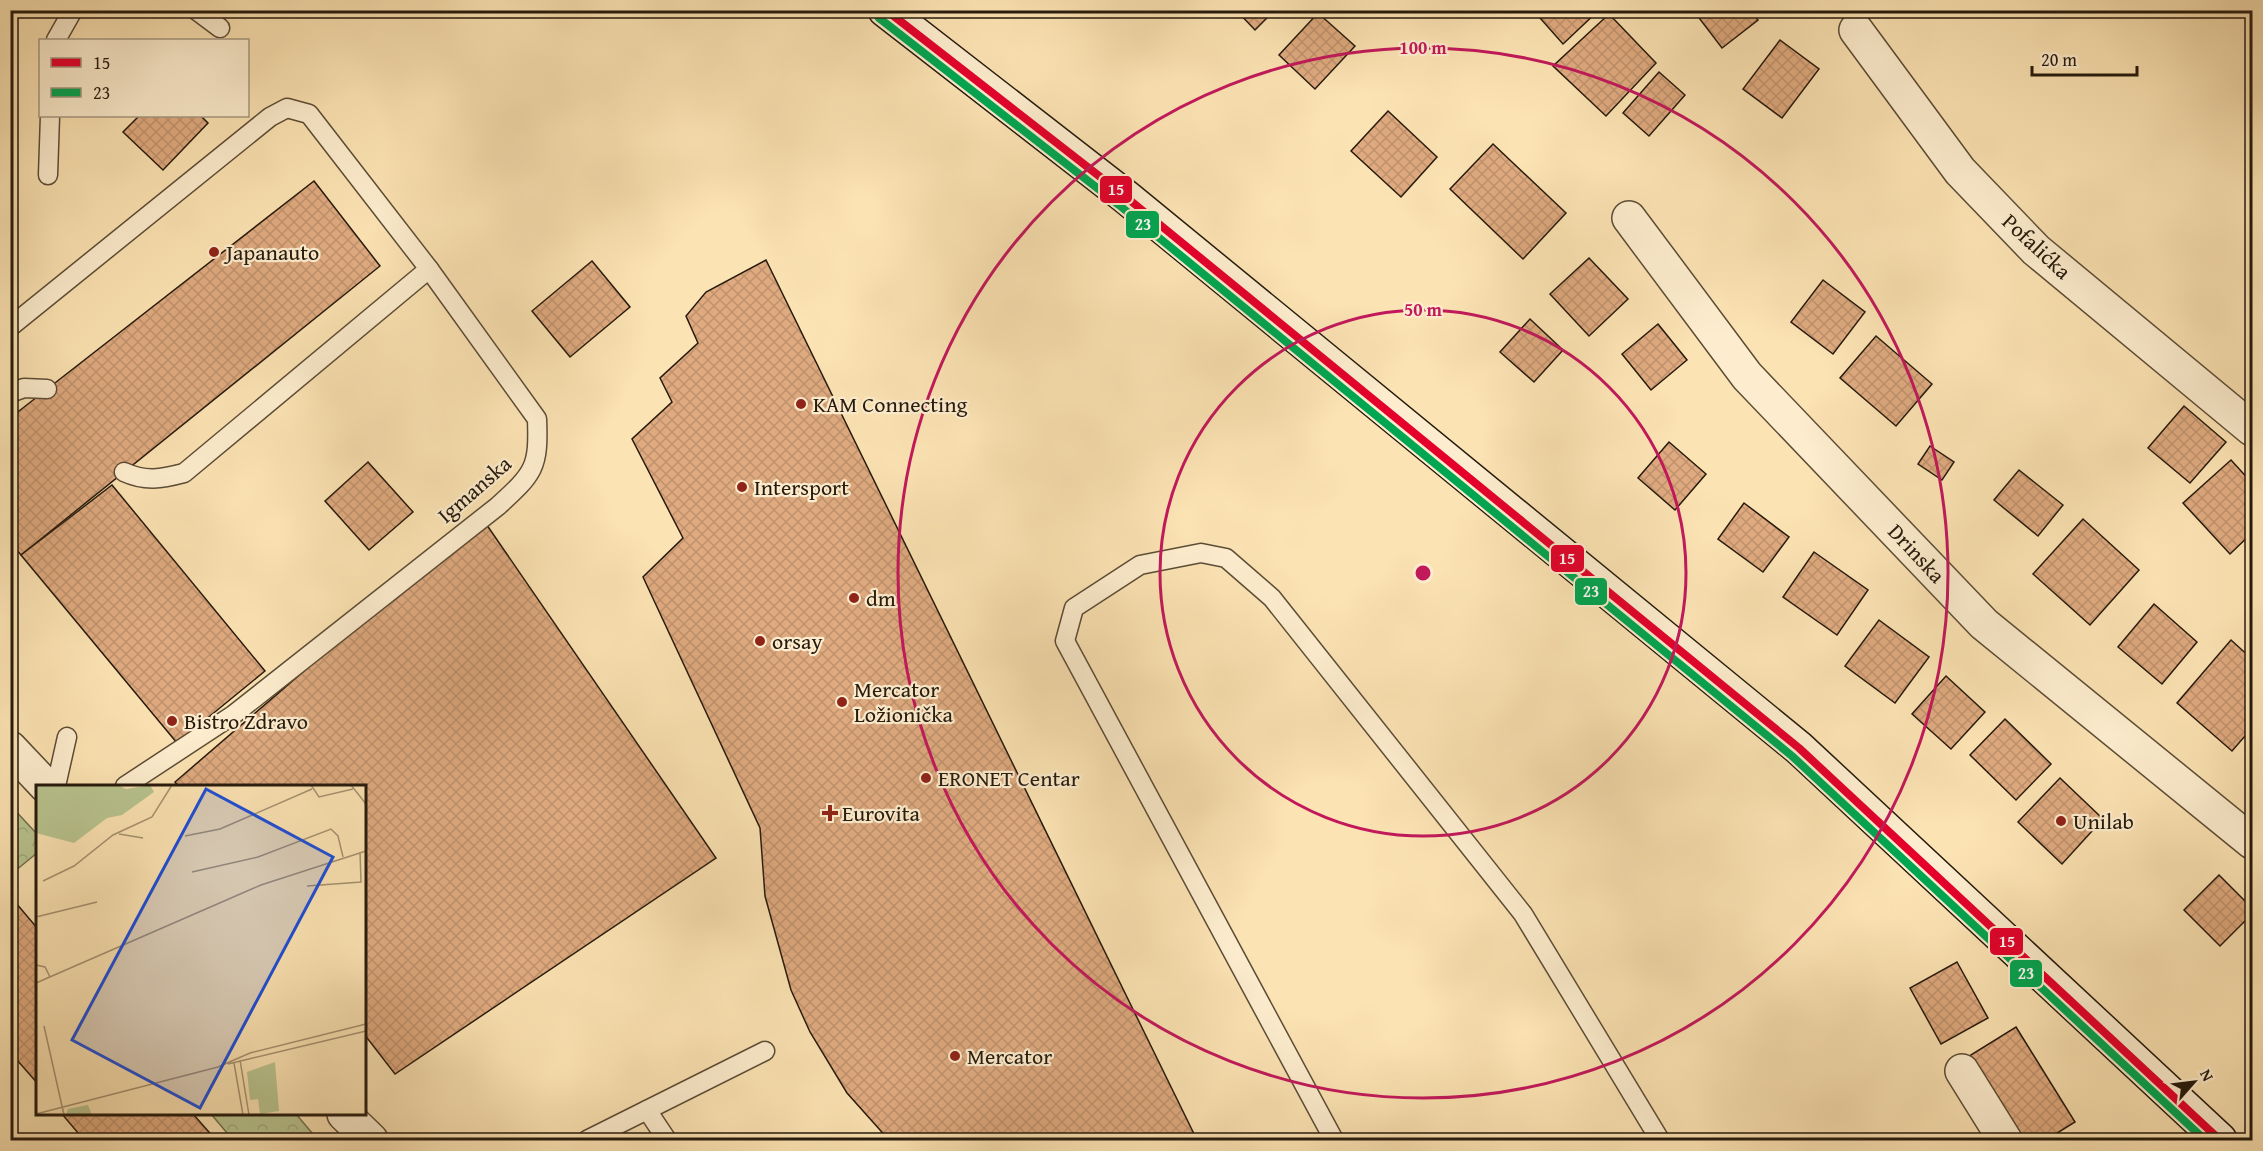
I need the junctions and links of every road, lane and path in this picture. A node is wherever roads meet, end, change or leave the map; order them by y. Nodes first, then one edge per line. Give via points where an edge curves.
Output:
1 (73, 10) edge
2 (196, 10) edge
3 (885, 10) edge
4 (220, 28) dead end
5 (1856, 30) dead end
6 (57, 39) edge
7 (50, 117) edge
8 (48, 175) dead end
9 (1629, 218) dead end
10 (429, 269) junction
11 (10, 327) edge
12 (47, 389) dead end
13 (10, 393) edge
14 (2253, 429) edge
15 (124, 472) dead end
16 (67, 737) dead end
17 (10, 748) edge
18 (45, 785) edge
19 (56, 785) edge
20 (126, 785) edge
21 (2253, 842) edge
22 (765, 1051) dead end
23 (1962, 1071) dead end
24 (647, 1110) junction
25 (346, 1115) edge
26 (371, 1140) edge
27 (587, 1140) edge
28 (667, 1140) edge
29 (1334, 1140) edge
30 (1660, 1140) edge
31 (2005, 1140) edge
32 (2220, 1140) edge

1 - 6 lane
2 - 4 lane
3 - 32 main road via 1126,197 1799,748
5 - 14 main road, Pofalićka via 1960,171 2036,250
7 - 8 lane
9 - 21 main road, Drinska via 1747,376 1984,624
10 - 11 lane, Igmanska via 309,114 287,108 270,117
10 - 15 lane via 184,473 159,480 141,479
10 - 20 lane, Igmanska via 537,419 538,448 528,478 260,694
12 - 13 lane via 24,388
16 - 19 lane
17 - 18 main road
22 - 24 lane
23 - 31 main road
24 - 27 lane
24 - 28 lane
25 - 26 main road
29 - 30 lane via 1065,641 1074,608 1140,565 1201,553 1226,558 1272,598 1523,914

